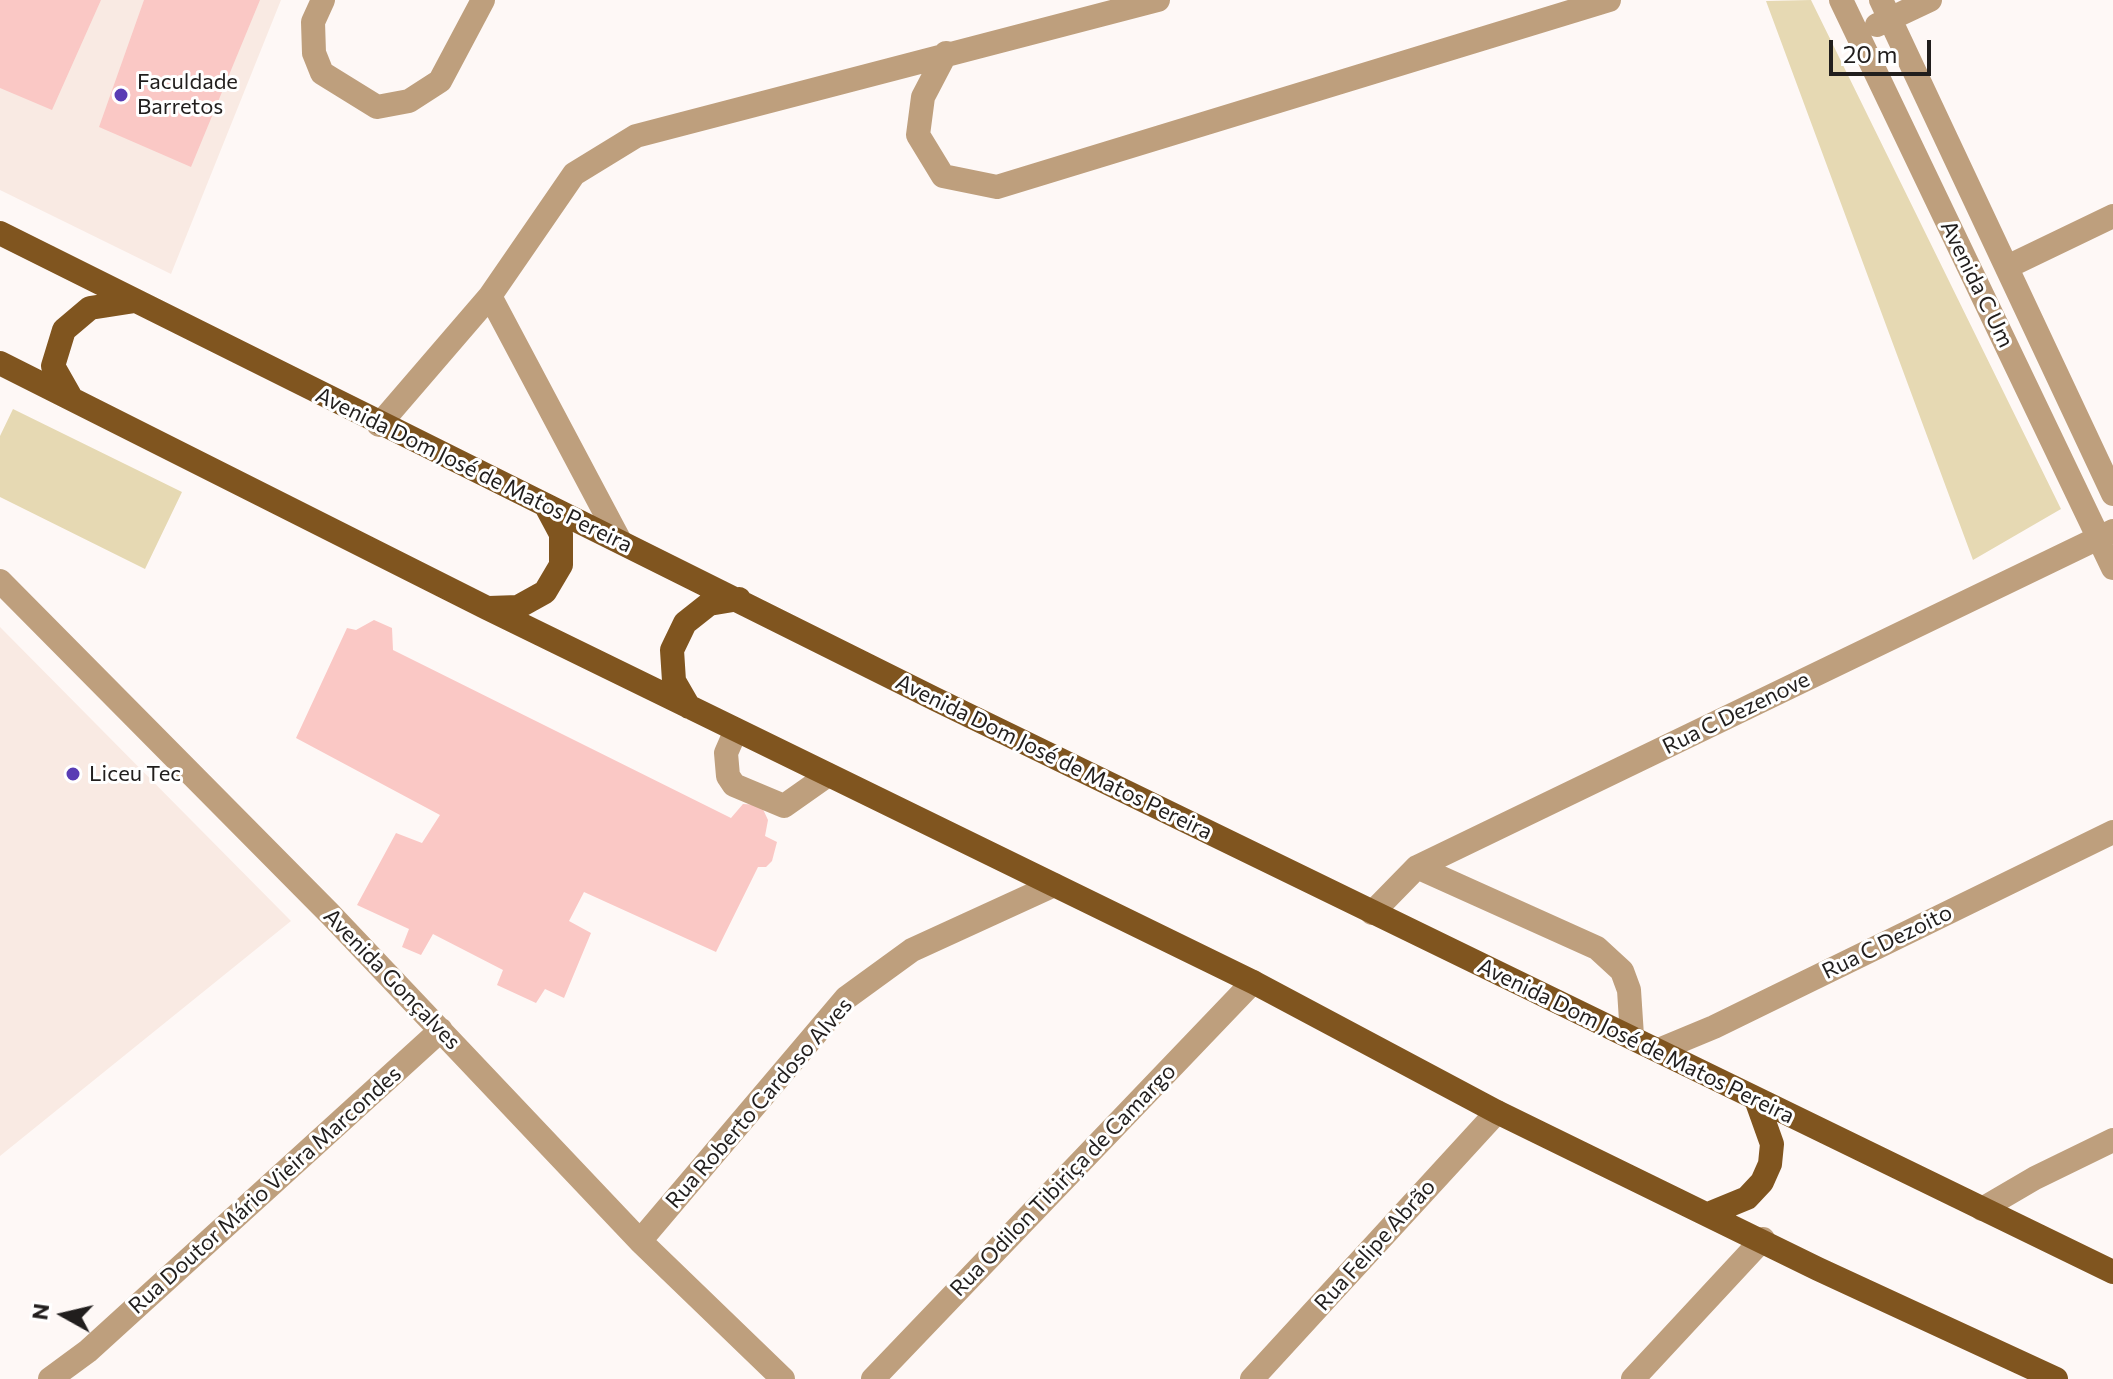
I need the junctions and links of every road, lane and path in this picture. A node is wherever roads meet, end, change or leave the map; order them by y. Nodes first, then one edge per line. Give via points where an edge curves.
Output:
1 (323, 0) edge
2 (483, 0) edge
3 (1158, 0) edge
4 (1609, 0) edge
5 (1841, 0) edge
6 (1930, 0) edge
7 (1885, 9) edge
8 (1857, 35) junction
9 (946, 53) junction
10 (2113, 216) edge
11 (0, 233) edge
12 (2007, 267) junction
13 (490, 296) junction
14 (135, 301) junction
15 (0, 363) edge
16 (70, 396) junction
17 (379, 425) junction
18 (2113, 494) edge
19 (546, 506) junction
20 (2106, 534) edge
21 (620, 541) junction
22 (2113, 568) edge
23 (0, 581) edge
24 (739, 599) junction
25 (487, 608) junction
26 (689, 707) junction
27 (736, 730) junction
28 (828, 775) junction
29 (2113, 832) edge
30 (1417, 867) junction
31 (1054, 885) junction
32 (1372, 913) junction
33 (1253, 982) junction
34 (441, 1030) junction
35 (1632, 1036) junction
36 (1661, 1049) junction
37 (1757, 1102) junction
38 (1497, 1112) junction
39 (2113, 1140) edge
40 (1982, 1209) junction
41 (1708, 1214) junction
42 (1763, 1239) junction
43 (640, 1241) junction
44 (2113, 1272) edge
45 (2025, 1373) edge
46 (50, 1379) edge
47 (783, 1379) edge
48 (873, 1379) edge
49 (1252, 1379) edge
50 (1633, 1379) edge
51 (2056, 1379) edge

1 - 2 street via 313,22 314,53 322,73 377,107 409,101 440,81
3 - 9 street
4 - 9 street via 997,187 943,176 918,135 923,97
5 - 8 street, Avenida C Um
6 - 7 street
7 - 8 street
7 - 12 street, Avenida C Um
8 - 20 street, Avenida C Um
9 - 13 street via 636,136 574,174
10 - 12 street
11 - 14 main road, Avenida Dom José de Matos Pereira
12 - 18 street, Avenida C Um
13 - 17 street
13 - 21 street
14 - 16 main road via 90,308 64,330 53,366
14 - 17 main road, Avenida Dom José de Matos Pereira
15 - 16 main road
16 - 25 main road
17 - 19 main road, Avenida Dom José de Matos Pereira
19 - 21 main road, Avenida Dom José de Matos Pereira
19 - 25 main road via 561,534 561,565 545,592 518,607
20 - 22 street, Avenida C Um
20 - 30 street, Rua C Dezenove
21 - 24 main road, Avenida Dom José de Matos Pereira
23 - 34 street, Avenida Gonçalves
24 - 26 main road via 709,604 685,623 672,650 674,681
24 - 32 main road, Avenida Dom José de Matos Pereira
25 - 26 main road
26 - 27 main road
27 - 28 main road
27 - 28 street via 726,753 734,785 784,806
28 - 31 main road
29 - 36 street, Rua C Dezoito
30 - 32 street, Rua C Dezenove
30 - 35 street via 1597,948 1622,971 1629,990
31 - 33 main road
31 - 43 street, Rua Roberto Cardoso Alves via 912,950 846,998
32 - 35 main road, Avenida Dom José de Matos Pereira
33 - 38 main road
33 - 48 street, Rua Odilon Tibiriça de Camargo
34 - 43 street, Avenida Gonçalves
34 - 46 street, Rua Doutor Mário Vieira Marcondes via 88,1351
35 - 36 main road, Avenida Dom José de Matos Pereira
36 - 37 main road, Avenida Dom José de Matos Pereira
37 - 40 main road, Avenida Dom José de Matos Pereira
37 - 41 main road via 1768,1124 1770,1164 1747,1198
38 - 41 main road
38 - 49 street, Rua Felipe Abrão
39 - 40 street
40 - 44 main road, Avenida Dom José de Matos Pereira
41 - 42 main road
42 - 45 main road
42 - 50 street
43 - 47 street, Avenida Gonçalves
45 - 51 main road

